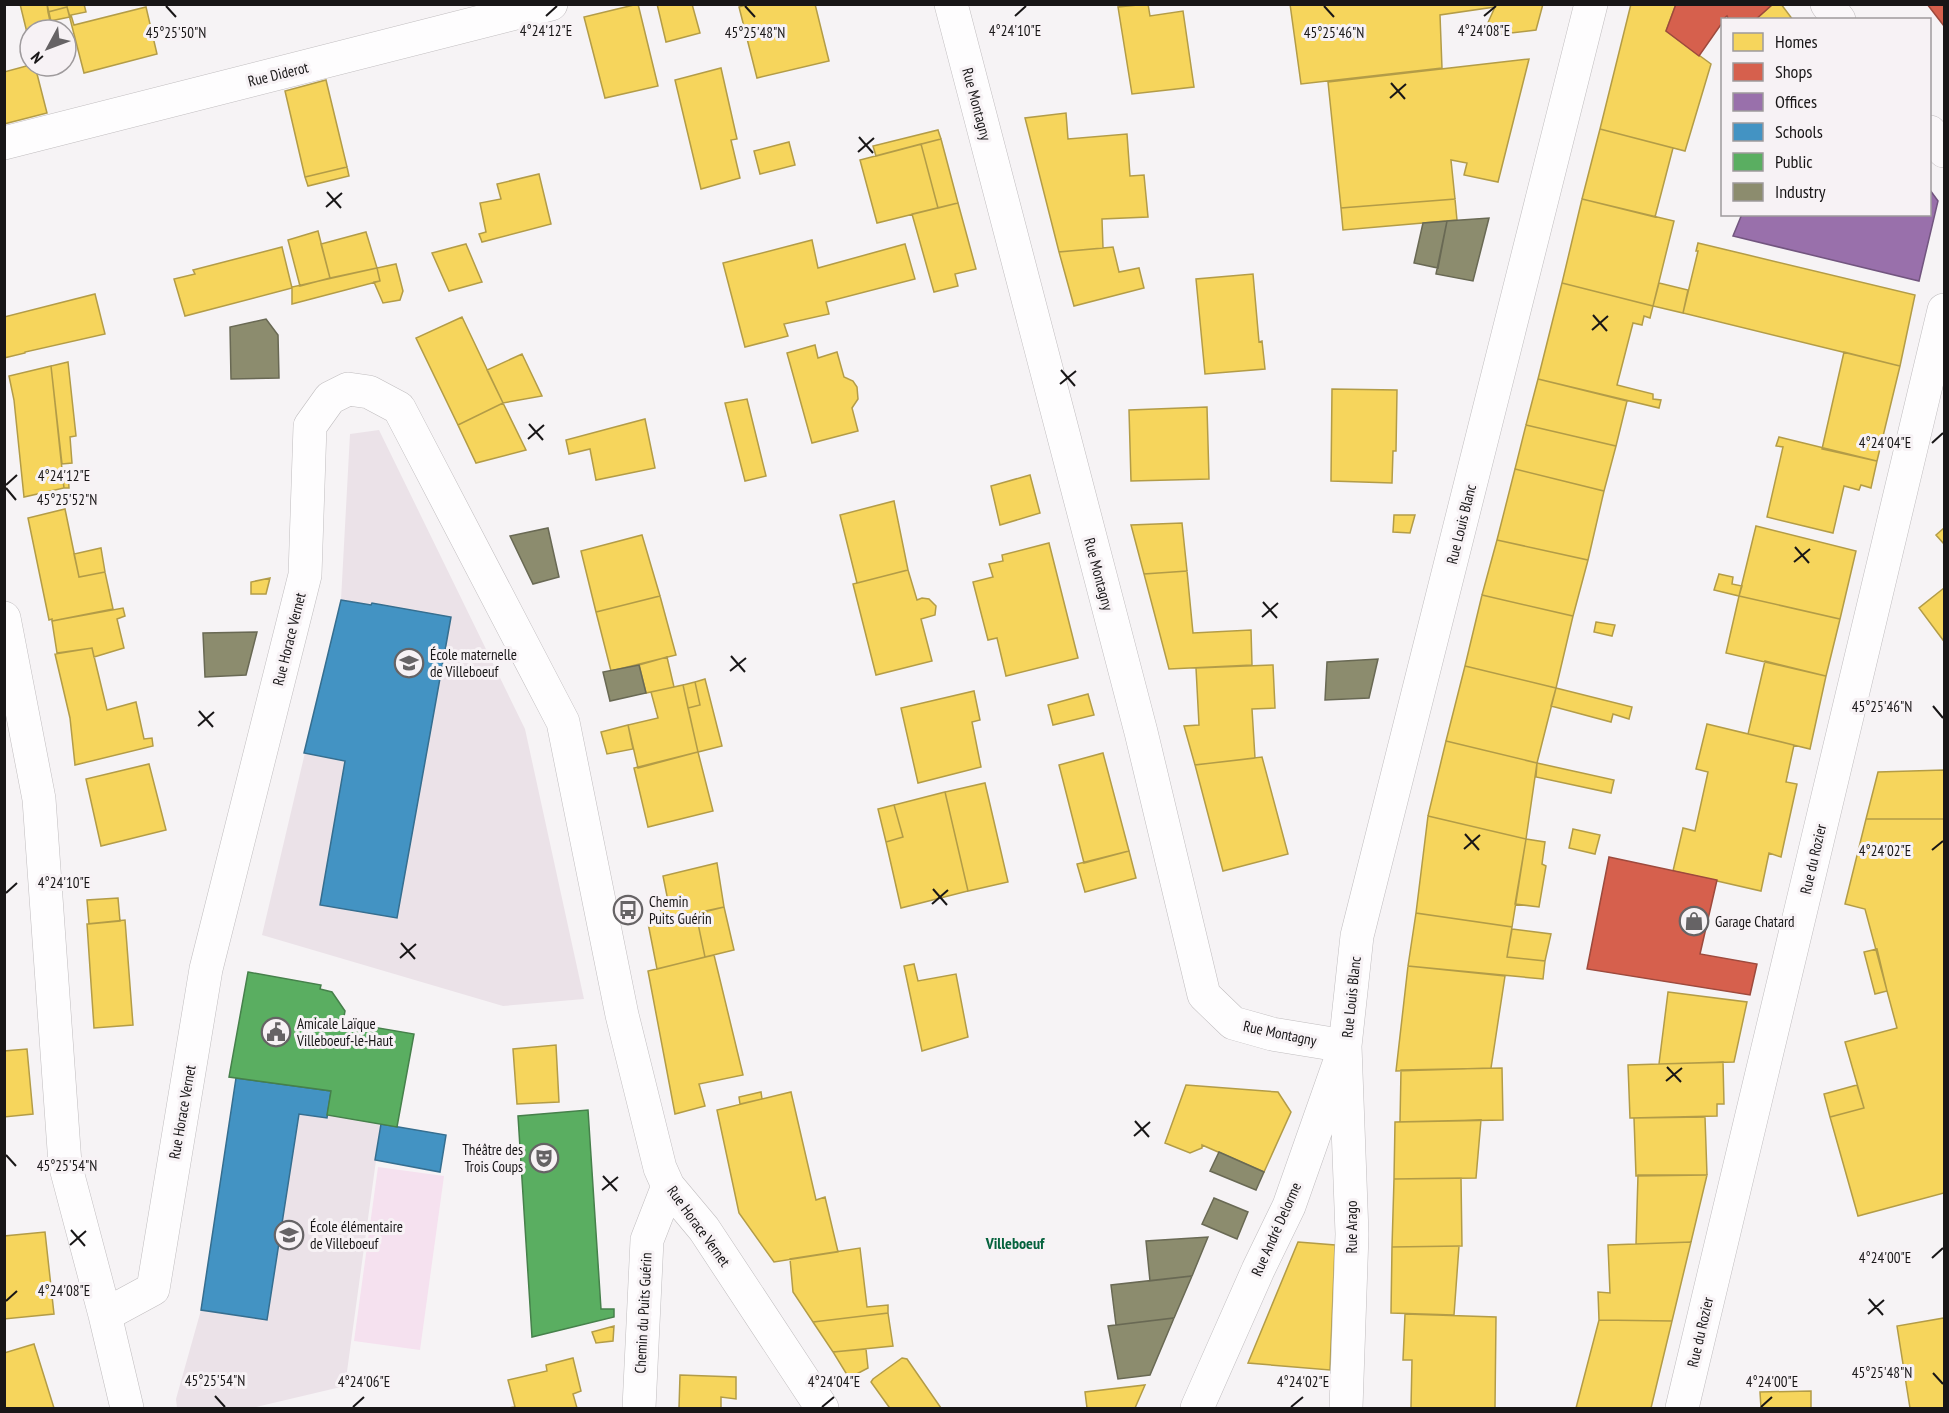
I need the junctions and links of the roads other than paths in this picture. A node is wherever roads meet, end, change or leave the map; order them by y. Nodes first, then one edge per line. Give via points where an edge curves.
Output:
1 (550, 4) edge
2 (951, 4) edge
3 (1591, 4) edge
4 (1827, 4) edge
5 (1838, 18) edge
6 (1931, 135) edge
7 (4, 143) edge
8 (1944, 151) edge
9 (1944, 310) edge
10 (4, 618) edge
11 (1345, 1046) junction
12 (668, 1186) junction
13 (105, 1315) junction
14 (127, 1408) edge
15 (639, 1408) edge
16 (822, 1408) edge
17 (1197, 1408) edge
18 (1346, 1408) edge
19 (1682, 1408) edge

1 - 7 street, Rue Diderot
2 - 11 street, Rue Montagny via 1141,732 1204,995 1233,1023
3 - 11 street, Rue Louis Blanc via 1357,936
4 - 5 street
6 - 8 street
9 - 19 street, Rue du Rozier
10 - 13 street via 39,799 65,1164
11 - 17 street, Rue André Delorme via 1289,1206
11 - 18 street, Rue Arago via 1352,1234
12 - 13 street, Rue Horace Vernet via 660,1168 622,1015 563,722 399,408 369,392 348,389 330,398 310,426 305,575 206,969 153,1289
12 - 15 street, Chemin du Puits Guérin via 647,1240
12 - 16 street, Rue Horace Vernet via 704,1229
13 - 14 street

